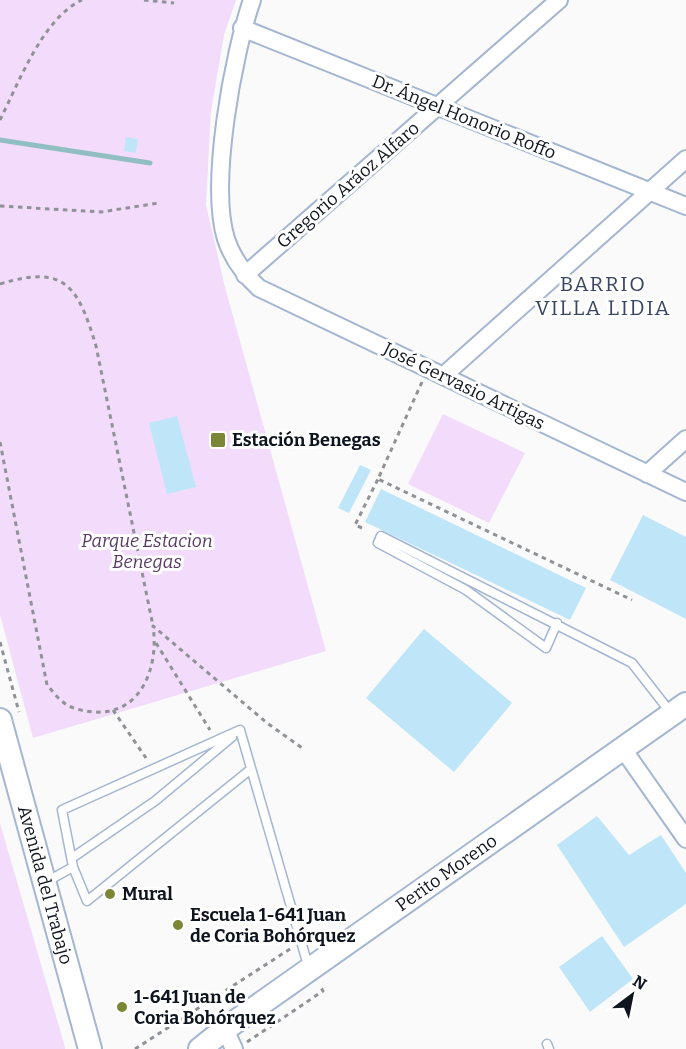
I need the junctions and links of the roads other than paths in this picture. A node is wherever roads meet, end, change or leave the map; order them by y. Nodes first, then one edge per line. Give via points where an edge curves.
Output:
1 (252, 0) edge
2 (559, 0) edge
3 (242, 28) junction
4 (438, 106) junction
5 (686, 159) edge
6 (650, 192) junction
7 (686, 206) edge
8 (245, 275) junction
9 (443, 376) junction
10 (686, 439) edge
11 (647, 474) junction
12 (686, 492) edge
13 (557, 623) junction
14 (679, 709) edge
15 (0, 720) edge
16 (240, 730) junction
17 (624, 749) junction
18 (251, 769) junction
19 (686, 839) edge
20 (73, 862) junction
21 (44, 883) junction
22 (309, 970) junction
23 (218, 1043) edge
24 (90, 1049) edge

1 - 3 street
2 - 4 street, Gregorio Aráoz Alfaro
3 - 4 street, Dr. Ángel Honorio Roffo
3 - 8 street via 226,125 221,200 226,239
4 - 6 street, Dr. Ángel Honorio Roffo
4 - 8 street, Gregorio Aráoz Alfaro
5 - 6 street
6 - 7 street, Dr. Ángel Honorio Roffo
6 - 9 street
8 - 9 street, José Gervasio Artigas via 259,288
9 - 11 street, José Gervasio Artigas
10 - 11 street
11 - 12 street, José Gervasio Artigas
13 - 13 lane via 547,618 381,536 378,543 466,590 546,648
13 - 14 lane via 632,663
14 - 17 main road, Perito Moreno
15 - 21 main road, Avenida del Trabajo
16 - 18 lane
16 - 20 lane
16 - 20 lane via 62,810
17 - 19 street
17 - 22 main road, Perito Moreno
18 - 20 lane via 87,901
18 - 22 lane
20 - 21 lane
21 - 24 main road, Avenida del Trabajo
22 - 23 main road, Perito Moreno

